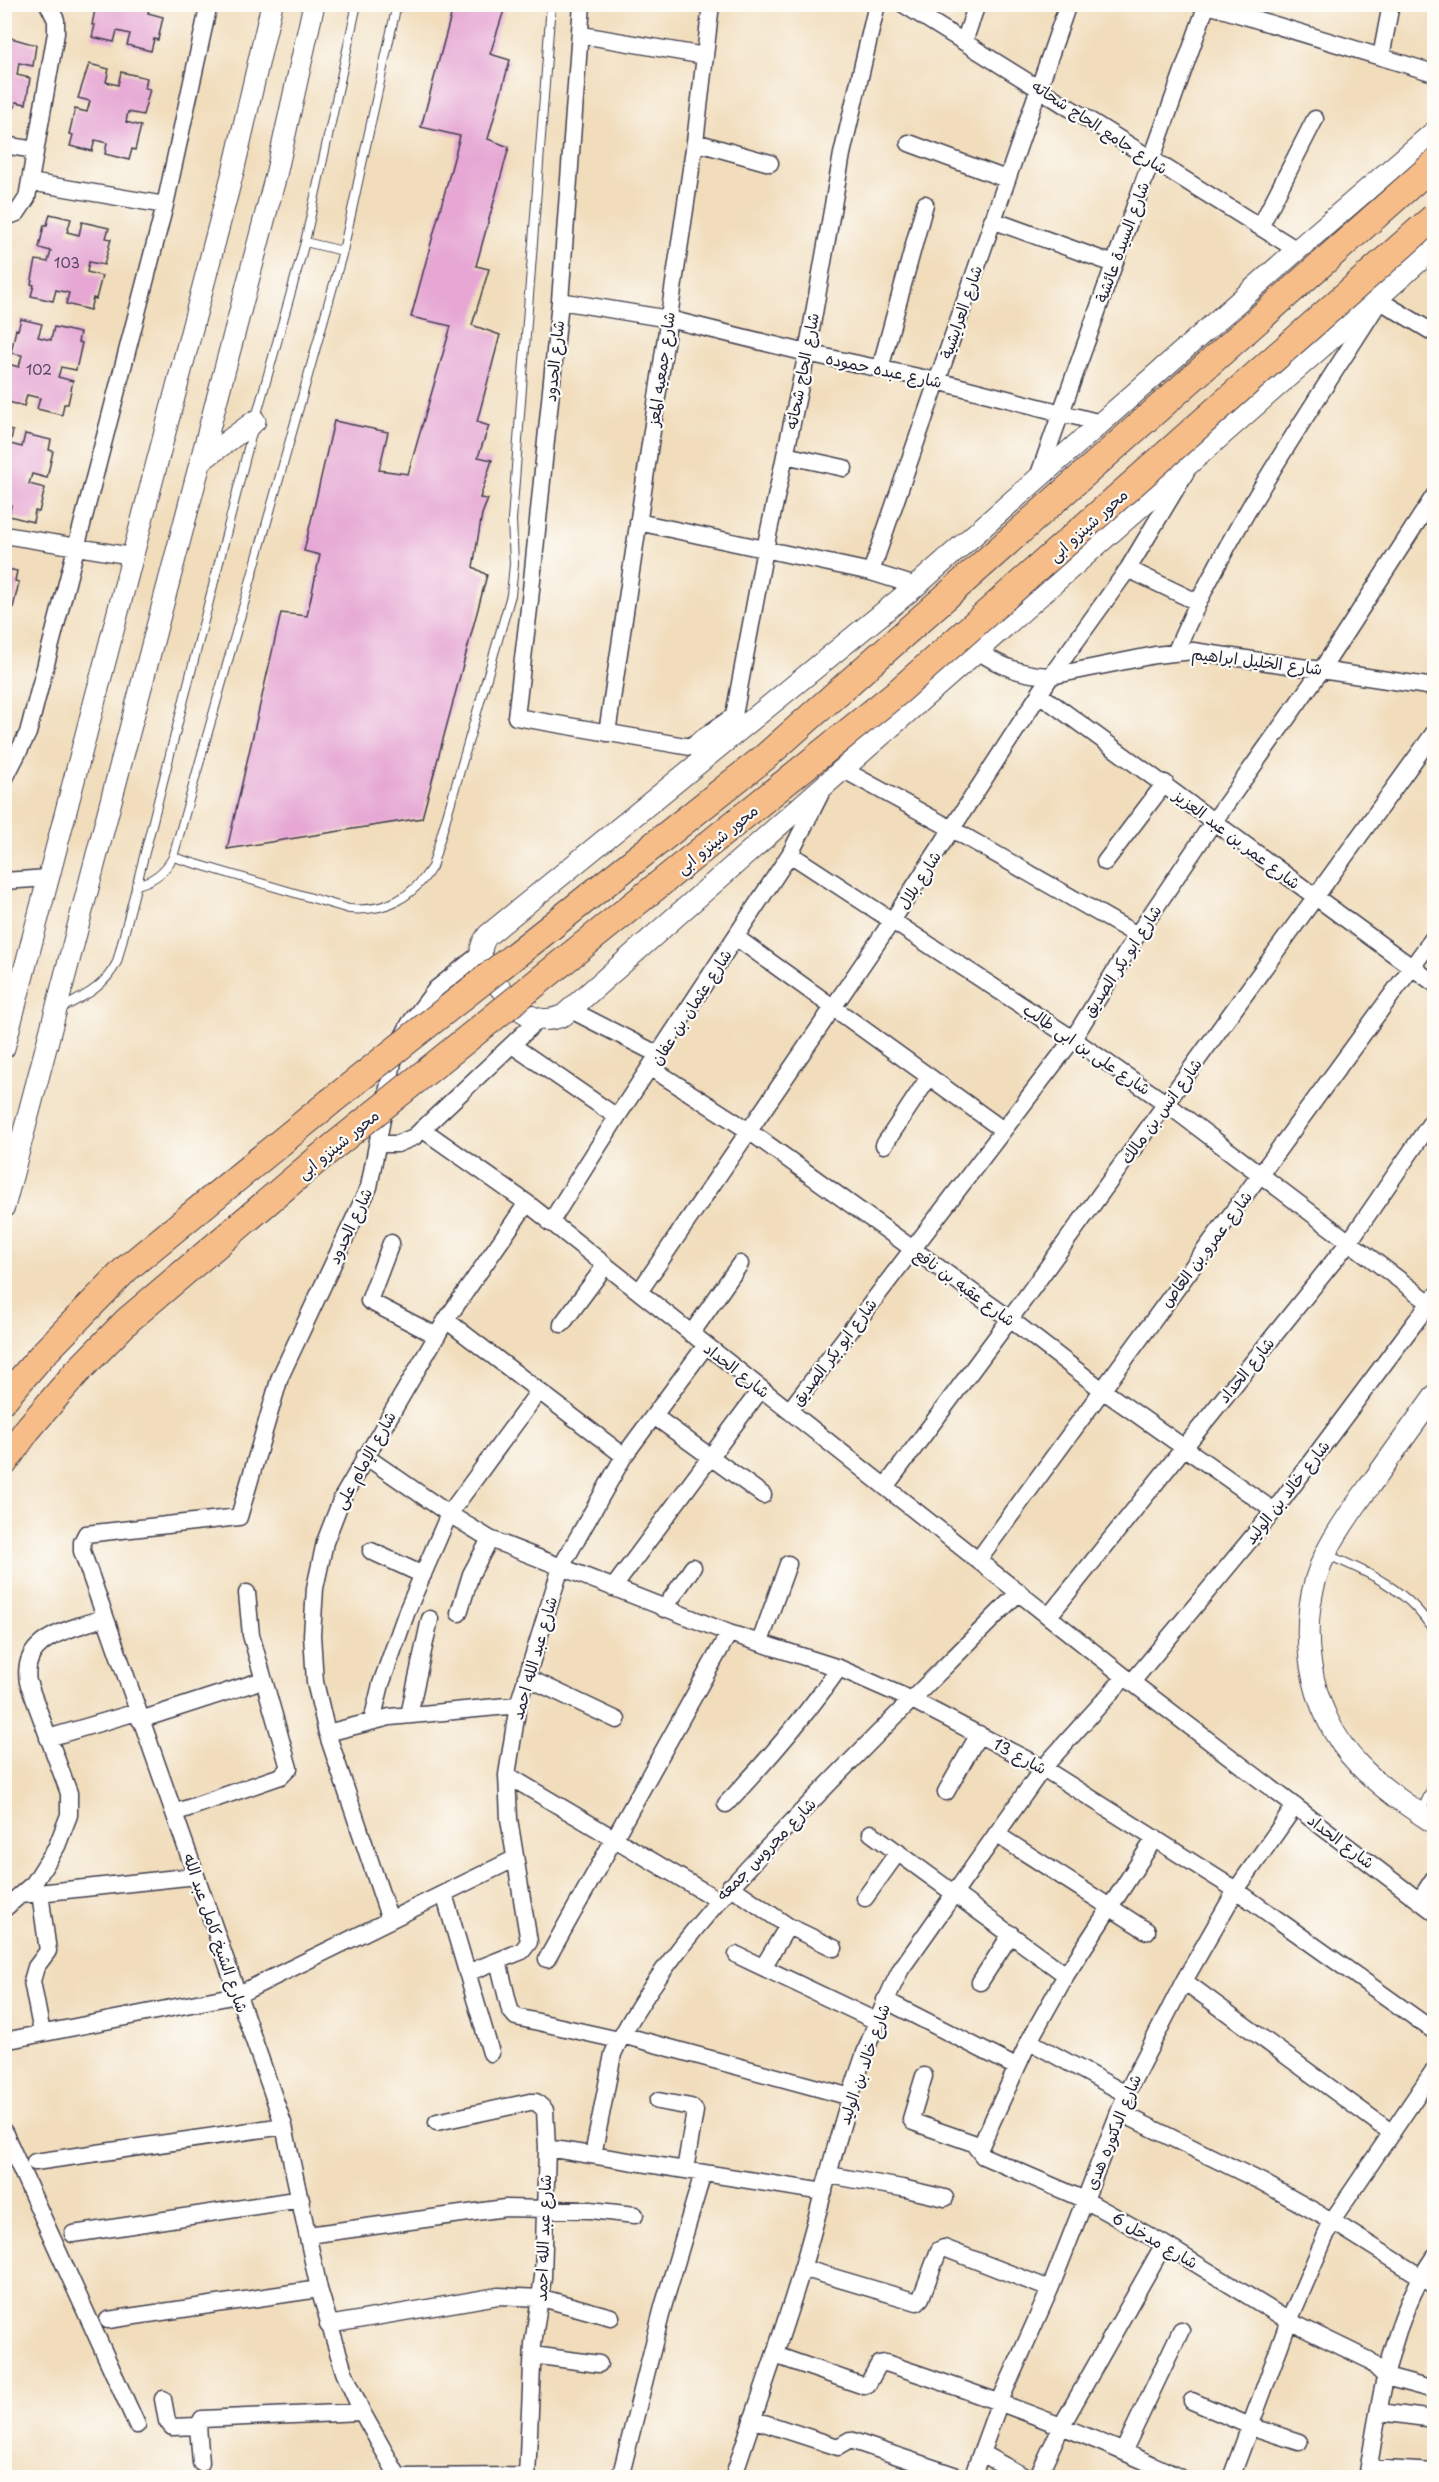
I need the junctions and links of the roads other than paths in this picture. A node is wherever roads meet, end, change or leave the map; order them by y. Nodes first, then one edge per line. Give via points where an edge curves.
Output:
1 (48, 4) edge
2 (209, 4) edge
3 (272, 4) edge
4 (314, 4) edge
5 (357, 4) edge
6 (397, 4) edge
7 (551, 4) edge
8 (582, 4) edge
9 (711, 4) edge
10 (877, 4) edge
11 (903, 4) edge
12 (976, 4) edge
13 (1068, 4) edge
14 (1391, 4) edge
15 (1206, 5) edge
16 (582, 35) junction
17 (964, 42) junction
18 (705, 56) junction
19 (1381, 57) junction
20 (1434, 73) edge
21 (1037, 87) junction
22 (1316, 119) dead end
23 (1434, 132) edge
24 (695, 142) junction
25 (909, 143) dead end
26 (4, 145) edge
27 (35, 150) junction
28 (1152, 161) junction
29 (770, 163) dead end
30 (1434, 164) edge
31 (1006, 179) junction
32 (30, 182) junction
33 (926, 204) dead end
34 (165, 205) junction
35 (1434, 217) edge
36 (4, 218) edge
37 (992, 220) junction
38 (1260, 227) junction
39 (305, 242) junction
40 (1434, 248) edge
41 (1297, 250) junction
42 (343, 251) junction
43 (1114, 264) junction
44 (1379, 300) junction
45 (560, 301) junction
46 (669, 319) junction
47 (1434, 333) edge
48 (807, 353) junction
49 (880, 369) junction
50 (938, 381) junction
51 (1060, 411) junction
52 (255, 421) junction
53 (1101, 423) junction
54 (785, 454) junction
55 (202, 460) junction
56 (1192, 463) junction
57 (844, 468) dead end
58 (1036, 480) junction
59 (1434, 496) edge
60 (639, 522) junction
61 (4, 536) edge
62 (78, 547) junction
63 (765, 549) junction
64 (132, 556) junction
65 (1128, 569) junction
66 (871, 572) junction
67 (916, 586) junction
68 (1197, 602) junction
69 (978, 651) junction
70 (1176, 651) junction
71 (1322, 669) junction
72 (1051, 676) junction
73 (1434, 687) edge
74 (1039, 694) junction
75 (735, 715) junction
76 (607, 733) junction
77 (1434, 733) edge
78 (730, 737) junction
79 (689, 747) junction
80 (714, 751) junction
81 (844, 770) junction
82 (4, 780) edge
83 (1165, 783) junction
84 (824, 787) junction
85 (1214, 821) junction
86 (952, 829) junction
87 (790, 854) junction
88 (173, 857) junction
89 (1105, 862) dead end
90 (48, 878) junction
91 (4, 880) edge
92 (136, 885) junction
93 (1316, 899) junction
94 (892, 921) junction
95 (1137, 935) junction
96 (1434, 937) edge
97 (737, 938) junction
98 (480, 954) junction
99 (1413, 967) junction
100 (1434, 983) edge
101 (832, 1008) junction
102 (58, 1010) junction
103 (571, 1010) junction
104 (539, 1019) junction
105 (1073, 1039) junction
106 (512, 1045) junction
107 (4, 1048) edge
108 (655, 1062) junction
109 (929, 1077) junction
110 (1167, 1104) junction
111 (616, 1117) junction
112 (1434, 1118) edge
113 (422, 1129) junction
114 (1003, 1130) junction
115 (749, 1131) junction
116 (379, 1144) junction
117 (884, 1145) dead end
118 (1261, 1175) junction
119 (526, 1203) junction
120 (4, 1207) edge
121 (550, 1223) junction
122 (1349, 1242) junction
123 (391, 1243) dead end
124 (912, 1249) junction
125 (740, 1264) dead end
126 (605, 1266) junction
127 (639, 1292) junction
128 (1432, 1300) edge
129 (1010, 1319) junction
130 (446, 1320) junction
131 (562, 1324) dead end
132 (691, 1334) junction
133 (437, 1336) junction
134 (706, 1345) junction
135 (761, 1389) junction
136 (1101, 1389) junction
137 (539, 1391) junction
138 (1434, 1396) edge
139 (4, 1399) edge
140 (789, 1411) junction
141 (654, 1416) junction
142 (1424, 1425) edge
143 (1184, 1448) junction
144 (365, 1456) junction
145 (624, 1456) junction
146 (711, 1458) junction
147 (4, 1463) edge
148 (885, 1486) junction
149 (763, 1495) dead end
150 (1274, 1511) junction
151 (449, 1514) junction
152 (239, 1517) joint
153 (490, 1539) junction
154 (371, 1551) dead end
155 (1325, 1554) junction
156 (978, 1560) junction
157 (788, 1564) dead end
158 (561, 1567) junction
159 (693, 1567) dead end
160 (423, 1575) junction
161 (613, 1588) junction
162 (1019, 1592) junction
163 (247, 1593) dead end
164 (664, 1609) junction
165 (459, 1613) dead end
166 (1049, 1616) junction
167 (105, 1617) junction
168 (430, 1619) dead end
169 (1434, 1632) edge
170 (729, 1633) junction
171 (760, 1642) junction
172 (839, 1668) junction
173 (526, 1677) junction
174 (263, 1680) junction
175 (1129, 1680) junction
176 (912, 1700) junction
177 (518, 1705) junction
178 (409, 1715) junction
179 (139, 1716) junction
180 (372, 1720) junction
181 (617, 1720) dead end
182 (327, 1733) junction
183 (979, 1734) junction
184 (48, 1738) junction
185 (1042, 1768) junction
186 (507, 1775) junction
187 (1434, 1784) edge
188 (946, 1792) dead end
189 (726, 1804) dead end
190 (1295, 1806) junction
191 (174, 1813) junction
192 (1427, 1818) edge
193 (871, 1833) dead end
194 (996, 1834) junction
195 (614, 1838) junction
196 (1155, 1838) junction
197 (898, 1852) junction
198 (514, 1859) junction
199 (196, 1876) junction
200 (1434, 1878) edge
201 (730, 1886) junction
202 (1236, 1890) junction
203 (953, 1892) junction
204 (40, 1893) junction
205 (444, 1894) junction
206 (20, 1895) junction
207 (865, 1898) dead end
208 (718, 1900) junction
209 (1419, 1901) junction
210 (1108, 1906) junction
211 (4, 1909) edge
212 (1434, 1912) edge
213 (390, 1920) junction
214 (788, 1926) junction
215 (1147, 1931) dead end
216 (1011, 1934) junction
217 (834, 1948) dead end
218 (737, 1955) dead end
219 (547, 1959) dead end
220 (498, 1961) junction
221 (763, 1967) junction
222 (467, 1973) junction
223 (1066, 1975) junction
224 (1184, 1981) junction
225 (980, 1982) dead end
226 (237, 1995) junction
227 (885, 2000) junction
228 (876, 2020) junction
229 (1434, 2031) edge
230 (42, 2033) junction
231 (620, 2037) junction
232 (4, 2040) edge
233 (1029, 2041) junction
234 (491, 2053) dead end
235 (1016, 2067) junction
236 (1434, 2070) edge
237 (924, 2076) dead end
238 (1126, 2094) junction
239 (851, 2097) junction
240 (658, 2101) dead end
241 (1119, 2112) junction
242 (437, 2122) dead end
243 (284, 2126) junction
244 (4, 2132) edge
245 (1392, 2133) junction
246 (547, 2148) junction
247 (979, 2150) junction
248 (593, 2155) junction
249 (35, 2162) dead end
250 (685, 2170) junction
251 (703, 2173) junction
252 (829, 2175) junction
253 (824, 2192) junction
254 (945, 2198) dead end
255 (301, 2199) junction
256 (1085, 2200) junction
257 (545, 2207) junction
258 (635, 2215) dead end
259 (1332, 2220) junction
260 (73, 2234) dead end
261 (308, 2235) junction
262 (1164, 2244) junction
263 (1434, 2258) edge
264 (802, 2268) junction
265 (1428, 2280) edge
266 (319, 2289) junction
267 (1050, 2289) junction
268 (542, 2298) junction
269 (611, 2317) dead end
270 (108, 2320) dead end
271 (1289, 2321) junction
272 (328, 2325) junction
273 (1181, 2330) dead end
274 (532, 2355) junction
275 (775, 2355) junction
276 (598, 2364) dead end
277 (1386, 2377) junction
278 (1434, 2390) edge
279 (163, 2399) dead end
280 (1000, 2401) junction
281 (1192, 2401) dead end
282 (362, 2412) junction
283 (1380, 2412) junction
284 (753, 2419) junction
285 (1434, 2420) edge
286 (137, 2425) dead end
287 (1062, 2425) junction
288 (198, 2426) junction
289 (1250, 2426) junction
290 (1299, 2442) dead end
291 (1124, 2450) junction
292 (981, 2453) junction
293 (201, 2463) dead end
294 (1434, 2472) edge
295 (1368, 2473) edge
296 (399, 2477) edge
297 (527, 2477) edge
298 (620, 2478) edge
299 (733, 2478) edge
300 (963, 2478) edge
301 (972, 2478) edge
302 (1027, 2478) edge
303 (1037, 2478) edge
304 (1181, 2478) edge
305 (1231, 2478) edge

1 - 27 street via 56,20 56,33
2 - 34 street
3 - 64 street via 252,99
4 - 55 street via 276,176
5 - 39 lane
6 - 42 lane
7 - 88 lane via 512,520 512,595 432,867 423,881 397,902 365,910 349,909
8 - 16 street, شارع الحدود
9 - 18 street, شارع جمعيه المعز
10 - 48 street, شارع الحاج شحاته via 842,154
11 - 17 street, شارع جامع الحاج شحاته
12 - 17 street
13 - 21 street, شارع العرايشية
14 - 19 street
15 - 19 street
15 - 28 street, شارع السيدة عائشة
16 - 18 street
16 - 45 street, شارع الحدود
17 - 21 street, شارع جامع الحاج شحاته
18 - 24 street, شارع جمعيه المعز
19 - 20 street
21 - 28 street, شارع جامع الحاج شحاته
21 - 31 street, شارع العرايشية
22 - 38 street
23 - 41 street
24 - 29 street
24 - 46 street, شارع جمعيه المعز
25 - 31 street
26 - 27 street
27 - 32 street
28 - 38 street, شارع جامع الحاج شحاته
28 - 43 street, شارع السيدة عائشة
30 - 139 main road, محور شينزو ابى, bridge via 765,756 126,1269
31 - 37 street, شارع العرايشية
32 - 34 street
32 - 36 street via 24,206
33 - 49 street
34 - 62 street
35 - 147 main road, محور شينزو ابى, bridge via 899,692 318,1159 128,1320 76,1373
37 - 43 street
37 - 50 street, شارع العرايشية
38 - 41 street, شارع جامع الحاج شحاته
39 - 42 lane
39 - 52 lane
40 - 44 street
41 - 53 street
42 - 88 lane
43 - 51 street, شارع السيدة عائشة
44 - 47 street
44 - 56 street
44 - 68 street via 1250,507
45 - 46 street, شارع عبده حموده
45 - 76 street, شارع الحدود via 516,717
46 - 48 street, شارع عبده حموده
46 - 60 street, شارع جمعيه المعز
48 - 49 street, شارع عبده حموده
48 - 54 street, شارع الحاج شحاته
49 - 50 street, شارع عبده حموده
50 - 51 street, شارع عبده حموده
50 - 66 street, شارع العرايشية
51 - 53 street, شارع عبده حموده
51 - 58 street, شارع السيدة عائشة
52 - 55 street
52 - 92 lane
53 - 58 street
54 - 57 street
54 - 63 street, شارع الحاج شحاته
55 - 102 street
56 - 65 street, شارع بلال
56 - 69 street
58 - 67 street
59 - 71 street, شارع ابو بكر الصديق
60 - 63 street
60 - 76 street, شارع جمعيه المعز
61 - 62 street
62 - 64 street
62 - 82 street via 28,733
63 - 66 street
63 - 75 street, شارع الحاج شحاته
64 - 90 street
65 - 68 street
65 - 72 street, شارع بلال
66 - 67 street
67 - 78 street
68 - 70 street
69 - 72 street, شارع الخليل ابراهيم via 1004,667
69 - 81 street
70 - 71 street, شارع الخليل ابراهيم via 1211,652
70 - 72 street, شارع الخليل ابراهيم
71 - 73 street, شارع الخليل ابراهيم
71 - 85 street, شارع ابو بكر الصديق
72 - 74 street, شارع بلال
74 - 83 street, شارع عمر بن عبد العزيز
74 - 86 street, شارع بلال
75 - 78 street, شارع الحاج شحاته
75 - 79 street
76 - 79 street
77 - 93 street, شارع انس بن مالك
78 - 80 street
79 - 80 street
80 - 98 street via 488,935
81 - 84 street
81 - 86 street
83 - 85 street, شارع عمر بن عبد العزيز
83 - 89 street
84 - 87 street, شارع عثمان بن عفان
84 - 103 street
85 - 93 street, شارع عمر بن عبد العزيز
85 - 95 street, شارع ابو بكر الصديق
86 - 94 street, شارع بلال
86 - 95 street
87 - 94 street, شارع على بن ابى طالب
87 - 97 street, شارع عثمان بن عفان
88 - 92 lane via 158,876
90 - 91 street
90 - 107 street
92 - 102 lane via 121,950 111,974 92,993
93 - 99 street, شارع عمر بن عبد العزيز
93 - 110 street, شارع انس بن مالك
94 - 101 street, شارع بلال
94 - 105 street, شارع على بن ابى طالب
95 - 105 street, شارع ابو بكر الصديق
96 - 99 street, شارع عمرو بن العاص
97 - 101 street
97 - 108 street, شارع عثمان بن عفان
98 - 104 street via 484,967 522,1011
98 - 116 street, شارع الحدود via 436,988 410,1023 393,1062
99 - 100 street, شارع عمر بن عبد العزيز
99 - 118 street, شارع عمرو بن العاص
101 - 109 street
101 - 115 street, شارع بلال
102 - 120 street
103 - 104 street via 556,1019
103 - 108 street, شارع عقبه بن نافع
104 - 106 street
105 - 110 street, شارع على بن ابى طالب
105 - 114 street, شارع ابو بكر الصديق
106 - 111 street
106 - 113 street
108 - 111 street, شارع عثمان بن عفان
108 - 115 street, شارع عقبه بن نافع
109 - 114 street
109 - 117 street
110 - 118 street, شارع على بن ابى طالب
110 - 129 street, شارع انس بن مالك
111 - 121 street, شارع عثمان بن عفان
112 - 122 street, شارع الحداد
113 - 116 street via 406,1142
113 - 119 street, شارع الحداد
114 - 124 street, شارع ابو بكر الصديق
115 - 124 street, شارع عقبه بن نافع
115 - 127 street, شارع بلال
116 - 152 street, شارع الحدود via 364,1201 280,1377
118 - 122 street, شارع على بن ابى طالب
118 - 136 street, شارع عمرو بن العاص
119 - 121 street, شارع الحداد
119 - 130 street, شارع الإمام على
121 - 126 street, شارع الحداد
122 - 128 street, شارع على بن ابى طالب
122 - 143 street, شارع الحداد
123 - 133 street via 369,1301
124 - 129 street, شارع عقبه بن نافع
124 - 140 street, شارع ابو بكر الصديق
125 - 132 street
126 - 127 street, شارع الحداد
126 - 131 street
127 - 132 street, شارع الحداد
128 - 150 street, شارع خالد بن الوليد
129 - 136 street, شارع عقبه بن نافع
129 - 148 street, شارع انس بن مالك
130 - 133 street, شارع الإمام على
130 - 137 street
132 - 134 street, شارع الحداد
133 - 144 street, شارع الإمام على
134 - 135 street, شارع الحداد
134 - 141 street, شارع عبد الله احمد
135 - 140 street, شارع الحداد
135 - 146 street
136 - 143 street, شارع عقبه بن نافع
136 - 156 street, شارع عمرو بن العاص
137 - 145 street
137 - 151 street
138 - 142 street
140 - 148 street, شارع الحداد
141 - 145 street, شارع عبد الله احمد
141 - 146 street
142 - 155 street via 1349,1516
143 - 150 street, شارع عقبه بن نافع
143 - 166 street, شارع الحداد
144 - 151 street, شارع 13
144 - 182 street, شارع الإمام على via 342,1498 325,1542 315,1588 315,1682
145 - 158 street, شارع عبد الله احمد
146 - 149 street
146 - 161 street
148 - 156 street, شارع الحداد
150 - 175 street, شارع خالد بن الوليد
151 - 153 street, شارع 13
151 - 160 street
152 - 167 street, شارع الشيخ كامل عبد الله via 86,1534 82,1551
153 - 158 street, شارع 13
153 - 165 street via 471,1574
154 - 160 street
155 - 169 lane via 1401,1592
155 - 192 street via 1311,1597 1308,1642 1315,1686 1332,1728 1358,1765
156 - 162 street, شارع الحداد
157 - 171 street
158 - 161 street, شارع 13
158 - 173 street, شارع عبد الله احمد
159 - 164 street
160 - 180 street via 393,1647
161 - 164 street, شارع 13
162 - 166 street, شارع الحداد
162 - 176 street, شارع محروس جمعه
163 - 174 street via 251,1635
164 - 170 street, شارع 13
166 - 175 street, شارع الحداد
167 - 179 street, شارع الشيخ كامل عبد الله
167 - 184 street via 43,1641 28,1658 28,1682
168 - 178 street
170 - 171 street, شارع 13
170 - 195 street
171 - 172 street, شارع 13
172 - 176 street, شارع 13
172 - 189 street via 812,1707
173 - 177 street, شارع عبد الله احمد
173 - 181 street
174 - 179 street
174 - 191 street via 289,1768 281,1776
175 - 185 street, شارع خالد بن الوليد
175 - 190 street, شارع الحداد
176 - 183 street, شارع 13
176 - 201 street, شارع محروس جمعه
177 - 178 street
177 - 186 street, شارع عبد الله احمد
178 - 180 street
179 - 184 street
179 - 191 street, شارع الشيخ كامل عبد الله
180 - 182 street
182 - 213 street, شارع الإمام على
183 - 185 street, شارع 13
183 - 188 street
184 - 206 street via 69,1793 69,1815 46,1864
185 - 194 street, شارع خالد بن الوليد
185 - 196 street, شارع 13
186 - 195 street
186 - 198 street, شارع عبد الله احمد
187 - 192 lane
190 - 202 street, شارع الدكتوره هدى
190 - 209 street, شارع الحداد
191 - 199 street, شارع الشيخ كامل عبد الله
193 - 197 street
194 - 203 street, شارع خالد بن الوليد
194 - 210 street
195 - 208 street
195 - 219 street
196 - 202 street, شارع 13
196 - 210 street
197 - 203 street
197 - 207 street
198 - 205 street
198 - 220 street, شارع عبد الله احمد via 529,1942 522,1951
199 - 204 street
199 - 226 street, شارع الشيخ كامل عبد الله
200 - 209 street
201 - 208 street, شارع محروس جمعه
201 - 214 street
202 - 224 street, شارع الدكتوره هدى
202 - 229 street, شارع 13
203 - 216 street
203 - 227 street, شارع خالد بن الوليد
204 - 206 street
204 - 230 street via 48,1951 36,1967 32,1981
205 - 213 street
205 - 222 street
206 - 211 street
208 - 231 street, شارع محروس جمعه via 667,1965
209 - 212 street, شارع الحداد
210 - 215 street
210 - 223 street
213 - 226 street
214 - 217 street
214 - 221 street
216 - 223 street
216 - 225 street
218 - 221 street
220 - 222 street, شارع عبد الله احمد
220 - 231 street via 510,2010 516,2017
221 - 228 street
222 - 234 street
223 - 233 street
224 - 238 street, شارع الدكتوره هدى
224 - 245 street
226 - 230 street
226 - 243 street, شارع الشيخ كامل عبد الله
227 - 228 street, شارع خالد بن الوليد
227 - 235 street
228 - 239 street, شارع خالد بن الوليد
230 - 232 street
231 - 239 street
231 - 248 street, شارع محروس جمعه
233 - 235 street
233 - 238 street
235 - 247 street
236 - 245 street
237 - 247 street, شارع مدخل 6 via 913,2122 973,2143
238 - 241 street, شارع الدكتوره هدى
239 - 252 street, شارع خالد بن الوليد
240 - 250 street via 695,2111
241 - 256 street, شارع الدكتوره هدى
241 - 259 street via 1192,2145
242 - 246 street, شارع عبد الله احمد via 536,2102 545,2110
243 - 249 street
243 - 255 street, شارع الشيخ كامل عبد الله
244 - 286 street
245 - 259 street
246 - 248 street
246 - 257 street, شارع عبد الله احمد
247 - 256 street, شارع مدخل 6 via 983,2156
248 - 250 street
250 - 251 street
251 - 253 street
251 - 298 street via 663,2307
252 - 253 street, شارع خالد بن الوليد
252 - 254 street
253 - 264 street, شارع خالد بن الوليد
255 - 260 street
255 - 261 street, شارع الشيخ كامل عبد الله
256 - 262 street, شارع مدخل 6
256 - 267 street, شارع الدكتوره هدى
257 - 258 street
257 - 261 street via 465,2212
257 - 268 street, شارع عبد الله احمد
259 - 265 street
259 - 271 street
261 - 266 street, شارع الشيخ كامل عبد الله
262 - 271 street, شارع مدخل 6
262 - 287 street
263 - 265 street
264 - 267 street via 917,2302 939,2250 944,2247
264 - 275 street, شارع خالد بن الوليد
265 - 277 street via 1402,2315
266 - 270 street
266 - 272 street, شارع الشيخ كامل عبد الله
267 - 280 street, شارع الدكتوره هدى
268 - 269 street
268 - 272 street via 477,2298
268 - 274 street, شارع عبد الله احمد
271 - 277 street, شارع مدخل 6 via 1369,2360
271 - 289 street
272 - 282 street, شارع الشيخ كامل عبد الله
273 - 291 street
274 - 276 street
274 - 297 street, شارع عبد الله احمد
275 - 280 street via 864,2386 879,2364 886,2363
275 - 284 street, شارع خالد بن الوليد
277 - 278 street, شارع مدخل 6
277 - 283 street
279 - 288 street via 172,2427
280 - 287 street
280 - 292 street, شارع الدكتوره هدى
281 - 289 street
282 - 288 street via 202,2419
282 - 296 street, شارع الشيخ كامل عبد الله
283 - 285 street
283 - 295 street
284 - 299 street, شارع خالد بن الوليد
284 - 300 street via 838,2447 853,2441
287 - 291 street
287 - 303 street
288 - 293 street
289 - 290 street
289 - 305 street
291 - 304 street
292 - 301 street, شارع الدكتوره هدى
292 - 302 street
294 - 295 street
296 - 297 street

